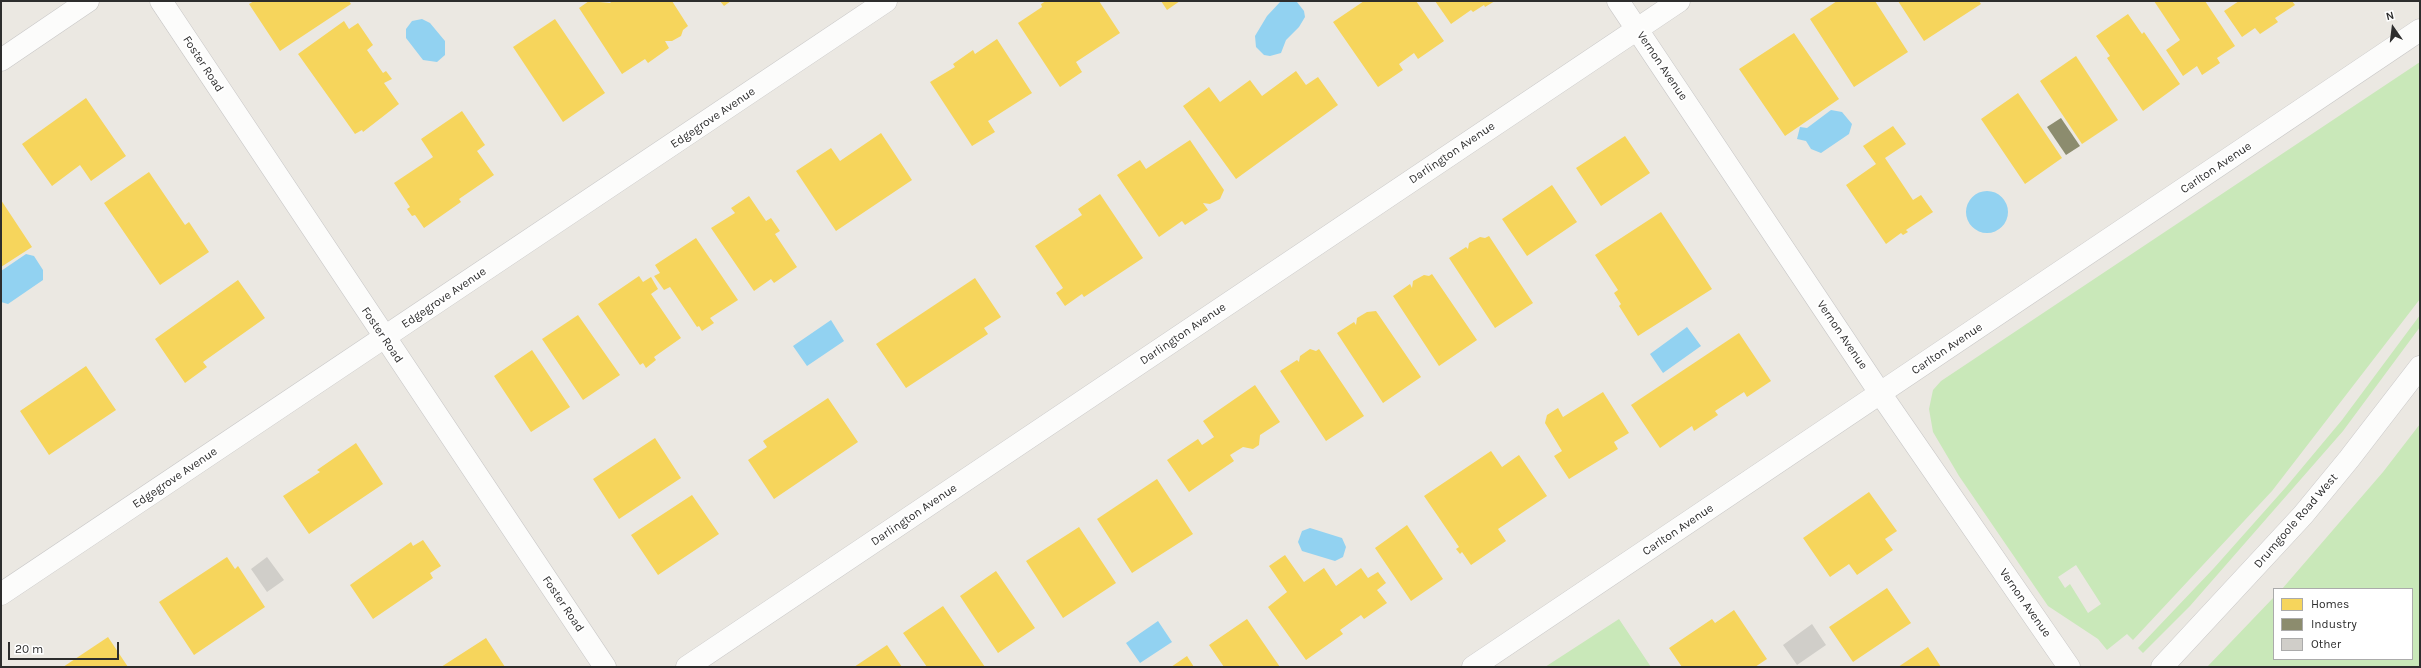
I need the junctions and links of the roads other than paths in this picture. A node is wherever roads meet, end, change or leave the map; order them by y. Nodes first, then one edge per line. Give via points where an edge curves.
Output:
1 (88, 1) edge
2 (161, 1) edge
3 (886, 1) edge
4 (1618, 1) edge
5 (1679, 1) edge
6 (1638, 29) junction
7 (2420, 30) edge
8 (1, 60) edge
9 (384, 338) junction
10 (2420, 367) edge
11 (1880, 393) junction
12 (1, 594) edge
13 (605, 667) edge
14 (688, 667) edge
15 (1473, 667) edge
16 (2069, 667) edge
17 (2162, 667) edge

1 - 8 street
2 - 9 street, Foster Road
3 - 9 street, Edgegrove Avenue
4 - 6 street, Vernon Avenue
5 - 6 street, Darlington Avenue
6 - 11 street, Vernon Avenue
6 - 14 street, Darlington Avenue
7 - 11 street, Carlton Avenue
9 - 12 street, Edgegrove Avenue
9 - 13 street, Foster Road
10 - 17 street, Drumgoole Road West via 2350,459 2303,515
11 - 15 street, Carlton Avenue
11 - 16 street, Vernon Avenue

